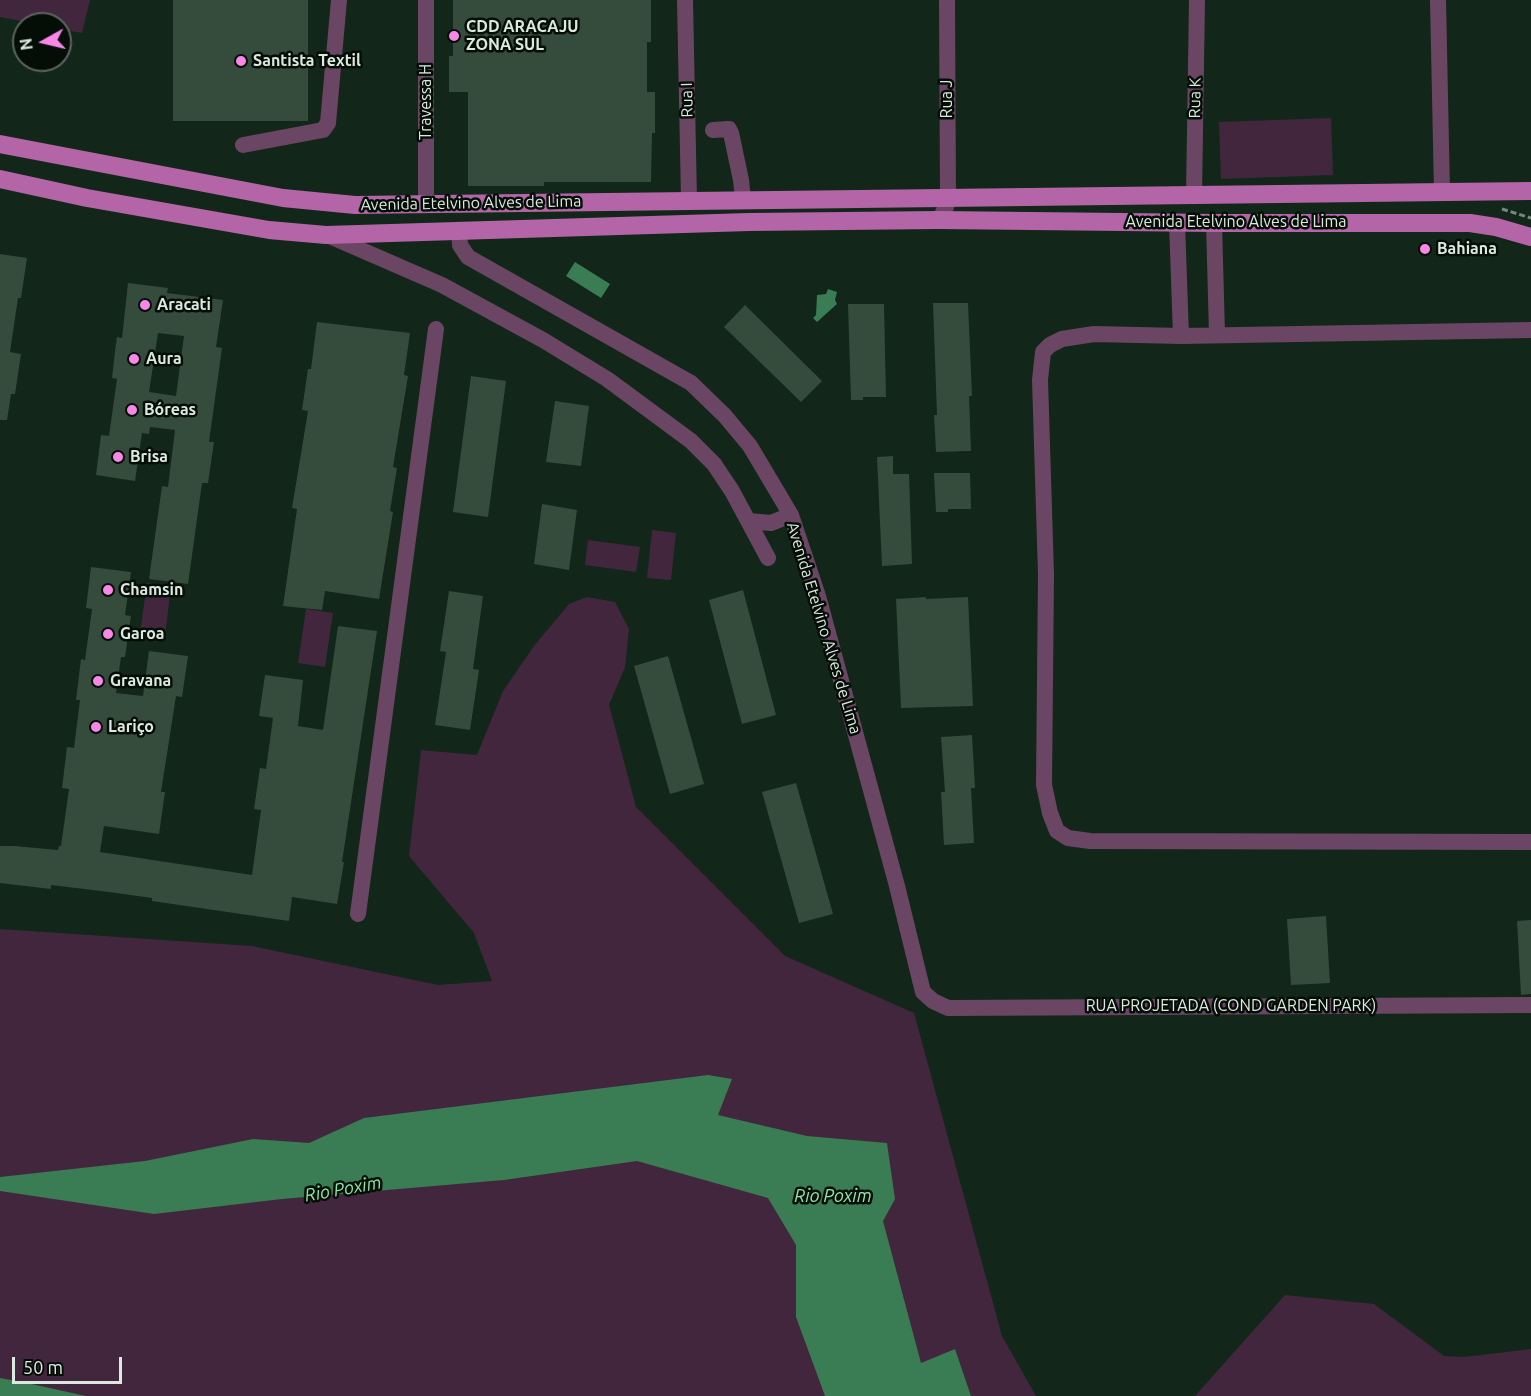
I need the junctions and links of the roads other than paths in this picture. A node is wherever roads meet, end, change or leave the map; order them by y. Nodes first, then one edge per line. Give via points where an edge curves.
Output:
1 (339, 0) edge
2 (426, 0) edge
3 (685, 0) edge
4 (947, 0) edge
5 (1197, 0) edge
6 (1438, 0) edge
7 (713, 130) dead end
8 (0, 144) edge
9 (243, 146) dead end
10 (0, 179) edge
11 (1531, 191) edge
12 (1442, 192) junction
13 (1194, 196) junction
14 (948, 197) junction
15 (743, 199) junction
16 (689, 200) junction
17 (426, 204) junction
18 (939, 220) junction
19 (1177, 222) junction
20 (1214, 223) junction
21 (459, 230) junction
22 (326, 235) junction
23 (1531, 237) edge
24 (436, 330) dead end
25 (1531, 330) edge
26 (1217, 334) junction
27 (1181, 336) junction
28 (791, 515) junction
29 (749, 521) junction
30 (768, 558) dead end
31 (1531, 842) edge
32 (358, 914) dead end
33 (933, 1001) joint
34 (1531, 1005) edge

1 - 9 street via 327,123 323,130
2 - 17 street, Travessa H
3 - 16 street, Rua I
4 - 14 street, Rua J
5 - 13 street, Rua K
6 - 12 street
7 - 15 street via 729,129 731,133
8 - 17 main road, Avenida Etelvino Alves de Lima via 283,198 355,205
10 - 22 main road, Avenida Etelvino Alves de Lima via 269,231
11 - 12 main road, Avenida Etelvino Alves de Lima
12 - 13 main road, Avenida Etelvino Alves de Lima
13 - 14 main road, Avenida Etelvino Alves de Lima
14 - 15 main road, Avenida Etelvino Alves de Lima
14 - 18 street
15 - 16 main road, Avenida Etelvino Alves de Lima
16 - 17 main road, Avenida Etelvino Alves de Lima
18 - 19 main road, Avenida Etelvino Alves de Lima
18 - 21 main road, Avenida Etelvino Alves de Lima
19 - 20 main road, Avenida Etelvino Alves de Lima
19 - 27 street
20 - 23 main road, Avenida Etelvino Alves de Lima via 1470,223
20 - 26 street
21 - 22 main road, Avenida Etelvino Alves de Lima
21 - 28 street, Avenida Etelvino Alves de Lima via 460,245 468,257 691,383 750,446
22 - 29 street, Avenida Etelvino Alves de Lima via 442,285 607,379 707,456
24 - 32 street
25 - 26 street
26 - 27 street
27 - 31 street via 1094,334 1062,339 1043,352 1040,380 1046,574 1044,785 1057,831 1068,838 1090,841
28 - 29 street via 771,523
28 - 33 street, Avenida Etelvino Alves de Lima via 818,596 923,992
29 - 30 street, Avenida Etelvino Alves de Lima
33 - 34 street, RUA PROJETADA (COND GARDEN PARK) via 948,1008

